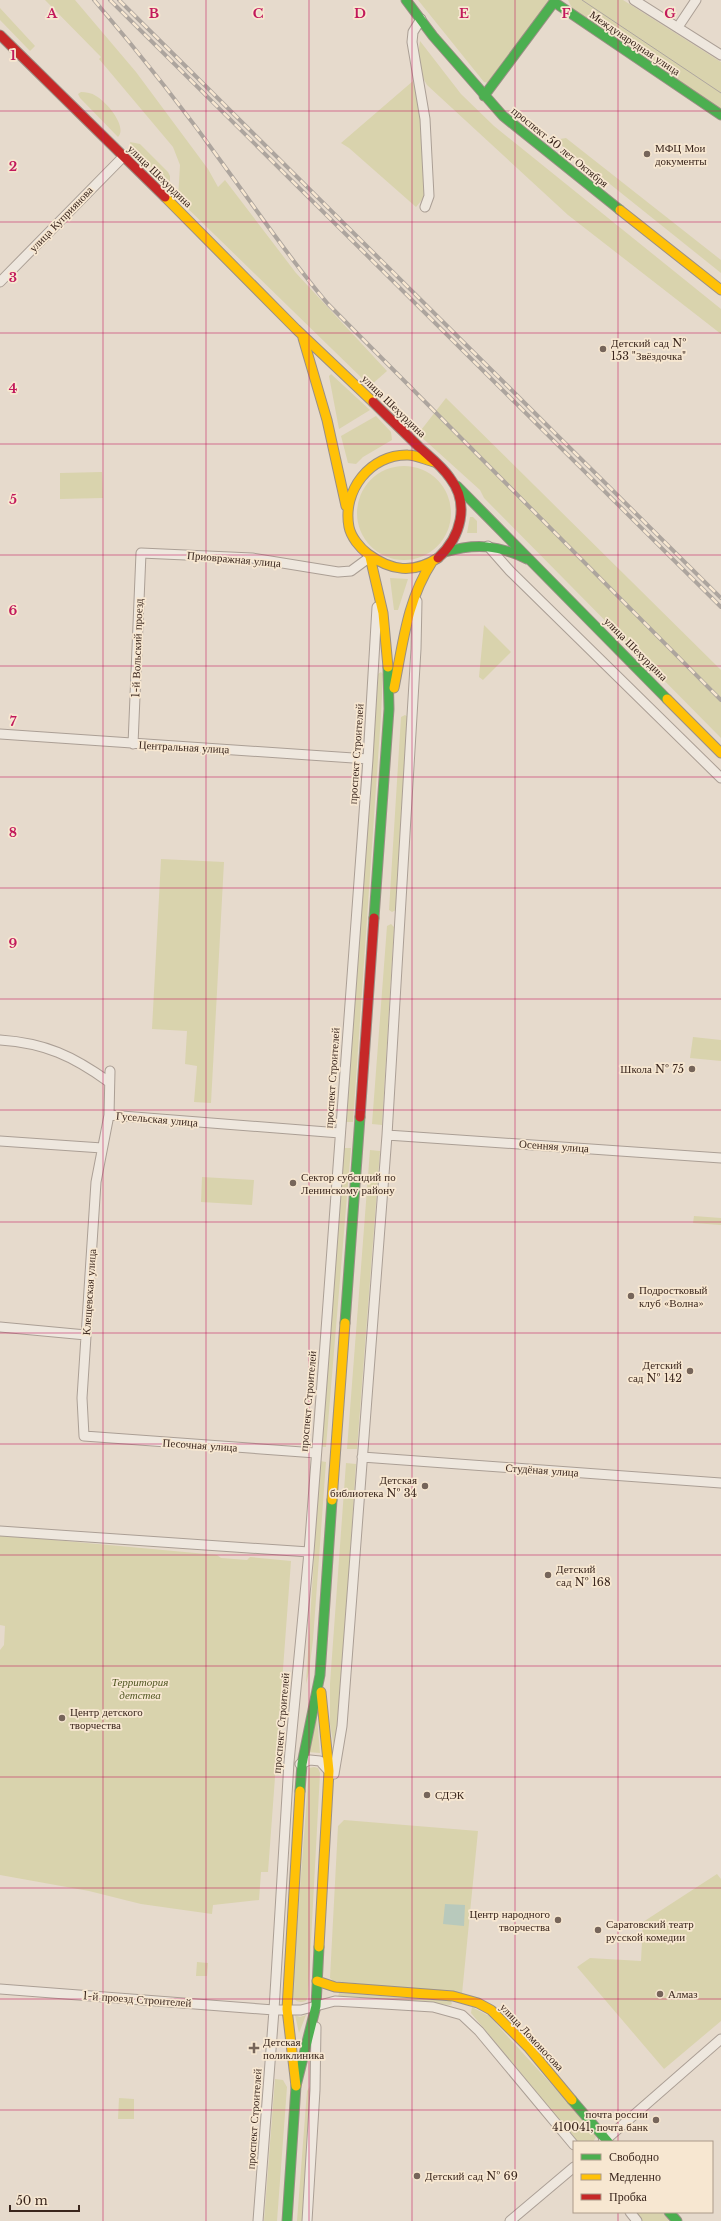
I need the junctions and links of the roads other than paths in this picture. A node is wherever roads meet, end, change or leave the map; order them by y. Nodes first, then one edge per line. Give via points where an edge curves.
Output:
1 (406, 0) edge
2 (634, 0) edge
3 (696, 0) edge
4 (554, 1) edge
5 (421, 19) junction
6 (678, 27) junction
7 (0, 35) edge
8 (721, 55) edge
9 (484, 96) junction
10 (721, 115) edge
11 (123, 157) junction
12 (425, 207) dead end
13 (0, 282) edge
14 (721, 290) edge
15 (302, 335) junction
16 (434, 462) junction
17 (455, 483) junction
18 (346, 510) junction
19 (486, 544) junction
20 (445, 552) junction
21 (141, 553) joint
22 (370, 557) junction
23 (432, 562) junction
24 (534, 562) junction
25 (378, 582) junction
26 (417, 590) junction
27 (390, 709) junction
28 (0, 734) edge
29 (133, 744) junction
30 (721, 753) edge
31 (368, 759) junction
32 (721, 778) edge
33 (0, 1040) edge
34 (110, 1071) dead end
35 (109, 1082) junction
36 (109, 1115) junction
37 (340, 1133) junction
38 (387, 1135) junction
39 (0, 1141) edge
40 (102, 1148) junction
41 (721, 1158) edge
42 (0, 1327) edge
43 (86, 1334) junction
44 (84, 1436) joint
45 (316, 1453) junction
46 (362, 1456) junction
47 (721, 1483) edge
48 (0, 1531) edge
49 (308, 1552) junction
50 (320, 1675) junction
51 (289, 1762) junction
52 (302, 1764) junction
53 (329, 1771) junction
54 (328, 1807) junction
55 (318, 1982) junction
56 (0, 1989) edge
57 (316, 2006) junction
58 (287, 2009) junction
59 (274, 2010) junction
60 (721, 2039) edge
61 (296, 2086) junction
62 (606, 2141) edge
63 (573, 2144) edge
64 (573, 2168) edge
65 (631, 2213) edge
66 (670, 2213) edge
67 (258, 2221) edge
68 (287, 2221) edge
69 (307, 2221) edge
70 (510, 2221) edge
71 (637, 2221) edge
72 (677, 2221) edge

1 - 5 main road, проспект 50 лет Октября
2 - 6 street
3 - 6 street
4 - 9 main road, Международная улица
4 - 10 main road, Международная улица
5 - 9 main road, проспект 50 лет Октября
5 - 12 street via 413,32 412,42 425,119 429,196
6 - 8 street
7 - 11 main road, улица Шехурдина
9 - 14 main road, проспект 50 лет Октября via 509,121
11 - 13 street, улица Куприянова
11 - 15 main road, улица Шехурдина
15 - 16 main road, улица Шехурдина
15 - 18 main road, улица Шехурдина via 327,420
16 - 17 main road
16 - 18 main road via 420,456 405,454 390,456 376,462 364,471 355,483
17 - 20 main road via 460,497 462,518 456,537
17 - 24 main road, улица Шехурдина
18 - 22 main road via 354,537
19 - 20 main road, улица Шехурдина via 463,546
19 - 24 main road, улица Шехурдина
19 - 32 street
20 - 23 main road
21 - 22 street, Приовражная улица via 252,558 338,572 351,571
21 - 29 street, 1-й Вольский проезд
22 - 23 main road via 396,568 415,568
22 - 25 main road, проспект Строителей
23 - 26 main road, проспект Строителей via 422,575
24 - 30 main road, улица Шехурдина
25 - 27 main road, проспект Строителей via 385,627
25 - 31 street, проспект Строителей
26 - 27 main road, проспект Строителей via 406,628
26 - 38 street, проспект Строителей via 415,663
27 - 50 main road, проспект Строителей
28 - 29 street, Центральная улица
29 - 31 street, Центральная улица
31 - 37 street, проспект Строителей
33 - 35 street via 26,1042 55,1050 85,1064
34 - 35 street
35 - 36 street
36 - 37 street, Гусельская улица
36 - 40 street, Гусельская улица
37 - 45 street, проспект Строителей
38 - 41 street, Осенняя улица
38 - 46 street, проспект Строителей
39 - 40 street
40 - 43 street, Клещевская улица via 96,1182
42 - 43 street
43 - 44 street, Клещевская улица via 82,1405
44 - 45 street, Песочная улица
45 - 49 street, проспект Строителей
46 - 47 street, Студёная улица
46 - 54 street, проспект Строителей via 342,1726
48 - 49 street
49 - 51 street, проспект Строителей
50 - 52 main road, проспект Строителей
50 - 53 main road, проспект Строителей
51 - 52 street
51 - 59 street, проспект Строителей
52 - 53 street via 310,1760 320,1761
52 - 58 main road, проспект Строителей
53 - 54 main road, проспект Строителей
54 - 55 main road, проспект Строителей
55 - 57 main road, проспект Строителей
55 - 62 main road, улица Ломоносова via 335,1987 453,1996 492,2010 528,2047
56 - 59 street, 1-й проезд Строителей
57 - 58 street, 1-й проезд Строителей via 301,2010
57 - 61 main road, проспект Строителей
57 - 63 street via 335,2001 433,2006 462,2015 479,2031
57 - 69 street, проспект Строителей via 316,2090
58 - 59 street, 1-й проезд Строителей
58 - 61 main road, проспект Строителей
59 - 67 street, проспект Строителей
60 - 62 street
61 - 68 main road, проспект Строителей
64 - 70 street
65 - 71 street
66 - 72 main road

